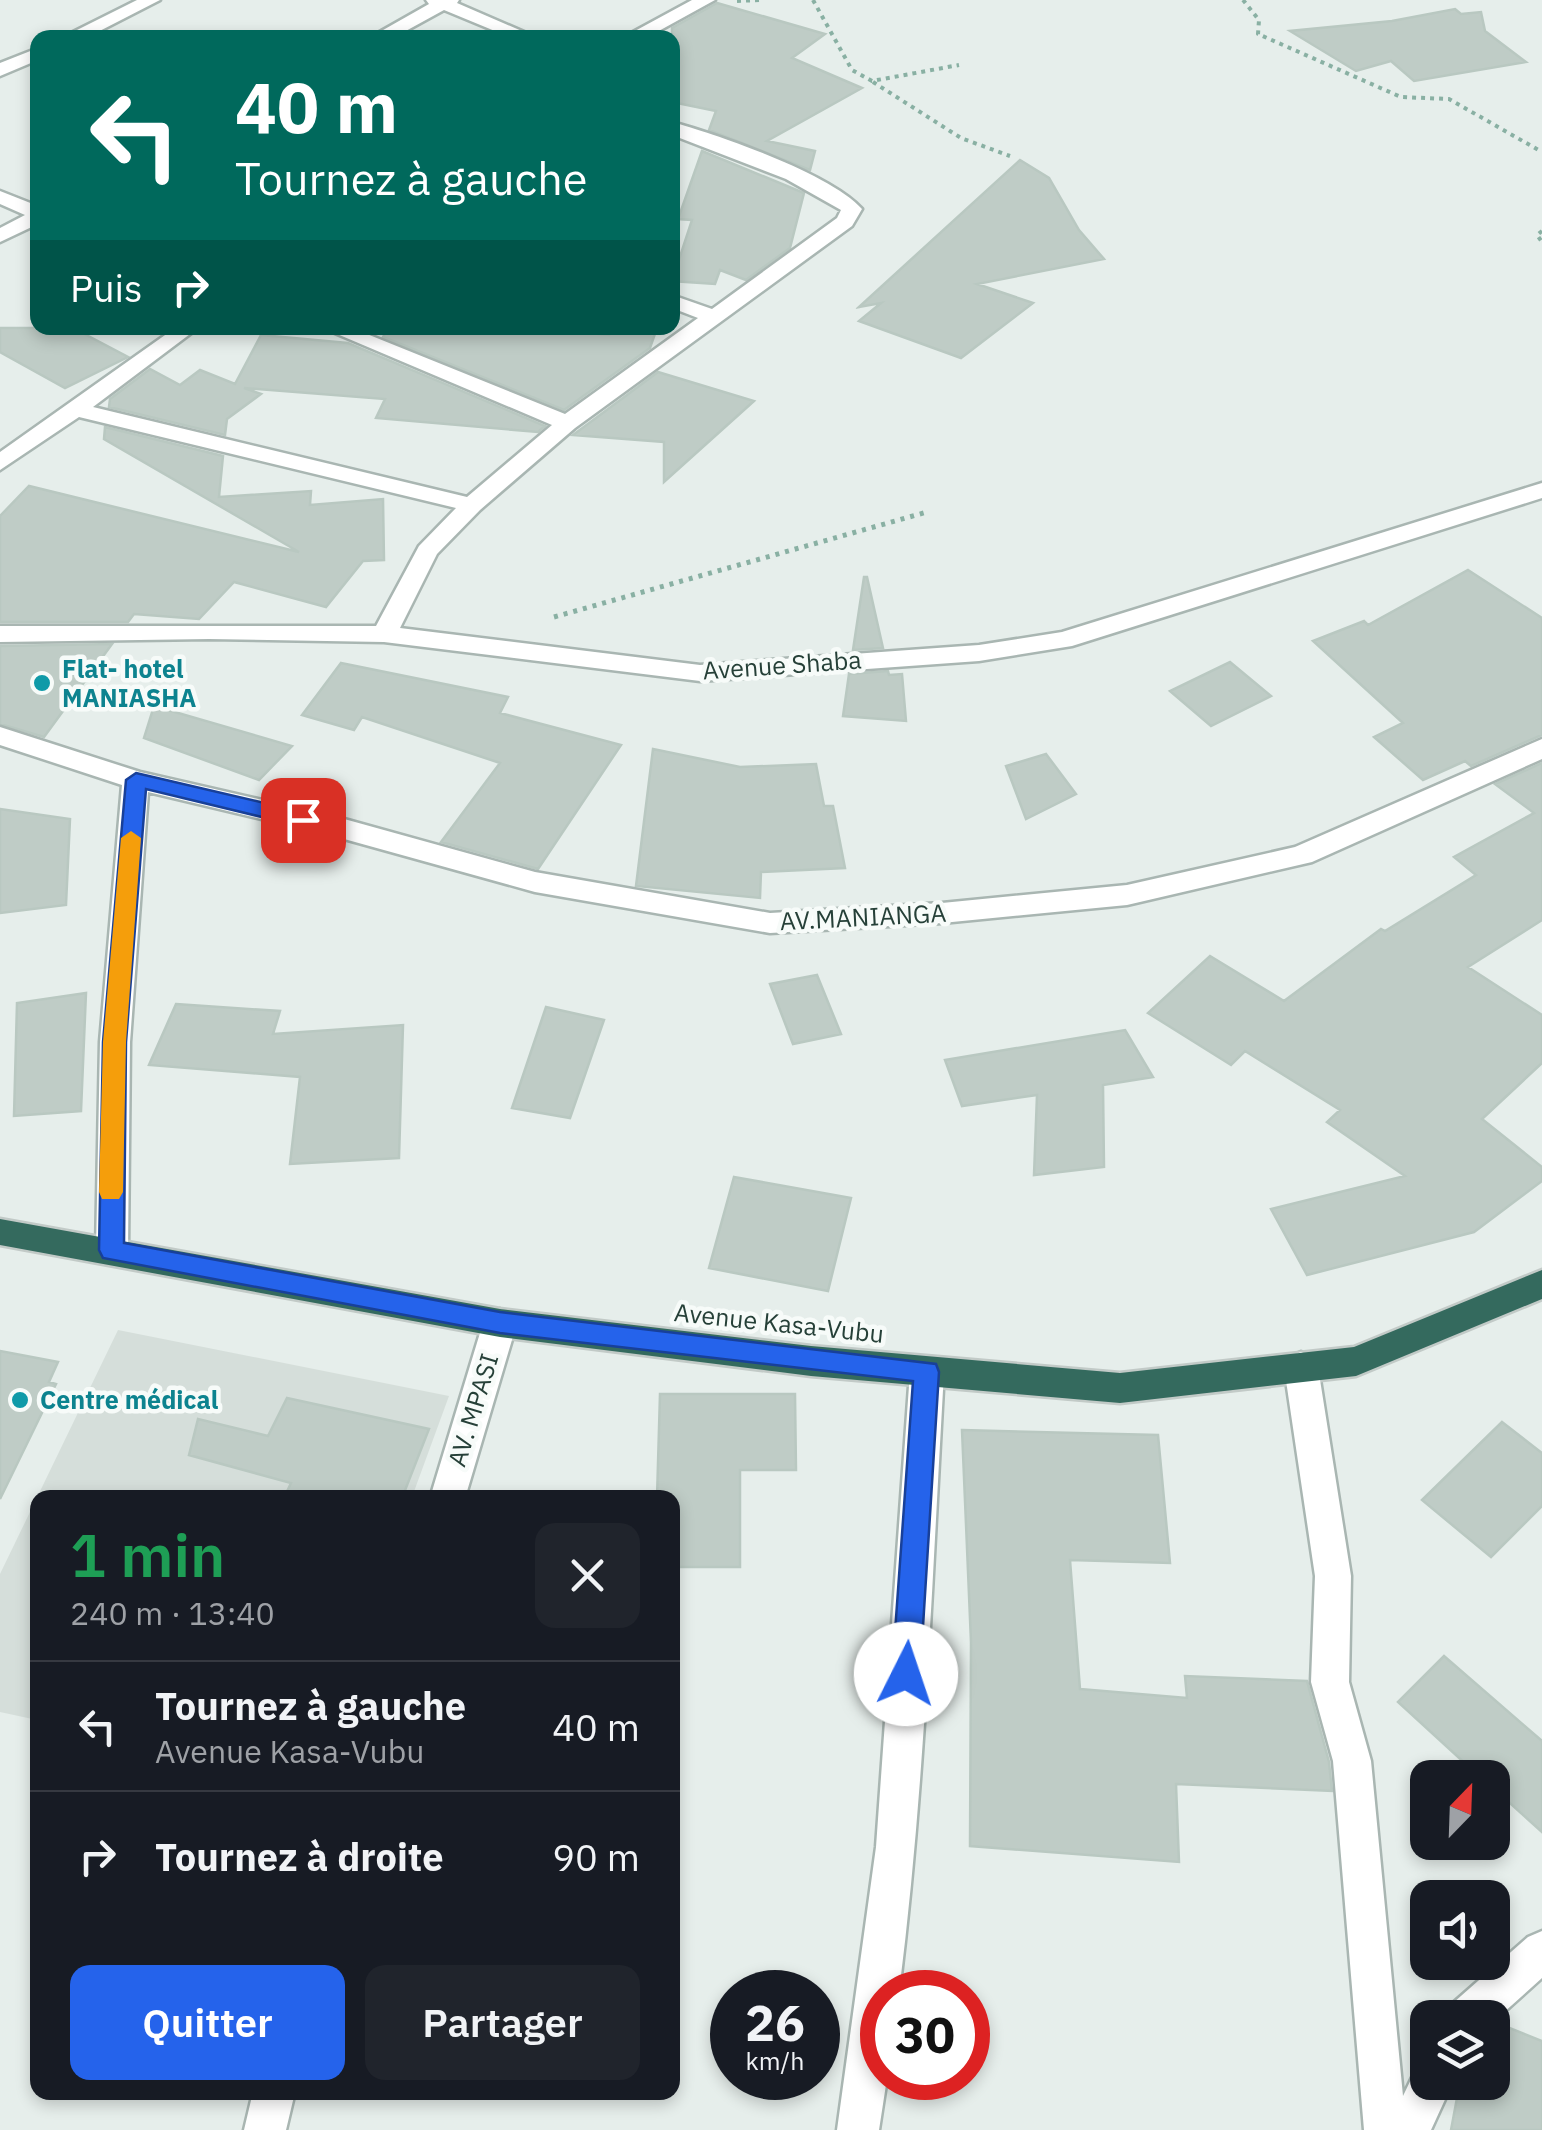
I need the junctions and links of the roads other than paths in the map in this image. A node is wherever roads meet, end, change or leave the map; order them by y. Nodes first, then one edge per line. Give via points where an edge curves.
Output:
1 (150, 0) edge
2 (706, 0) edge
3 (443, 1) edge
4 (87, 30) edge
5 (392, 30) edge
6 (510, 30) edge
7 (647, 30) edge
8 (30, 57) edge
9 (0, 70) edge
10 (680, 131) edge
11 (0, 197) edge
12 (30, 210) edge
13 (30, 219) edge
14 (0, 236) edge
15 (680, 304) edge
16 (712, 316) junction
17 (178, 335) edge
18 (351, 335) edge
19 (74, 408) junction
20 (567, 423) junction
21 (0, 463) edge
22 (1542, 490) edge
23 (472, 505) junction
24 (0, 634) edge
25 (384, 634) junction
26 (0, 736) edge
27 (1542, 748) edge
28 (136, 780) junction
29 (0, 1232) edge
30 (112, 1250) junction
31 (1542, 1284) edge
32 (500, 1323) junction
33 (1301, 1367) junction
34 (927, 1372) junction
35 (449, 1490) edge
36 (1542, 1952) edge
37 (1488, 2000) edge
38 (272, 2100) edge
39 (1423, 2100) edge
40 (265, 2130) edge
41 (858, 2130) edge
42 (1386, 2130) edge
43 (1408, 2130) edge

1 - 4 street
2 - 7 street
3 - 5 street
3 - 6 street
8 - 9 street
10 - 16 street via 826,191 852,209 845,222
11 - 12 street
13 - 14 street
15 - 16 street
16 - 20 street
17 - 19 street
18 - 20 street
19 - 21 street
19 - 23 street
20 - 23 street
22 - 25 street, Avenue Shaba via 1118,624 1011,649 700,672
23 - 25 street via 427,551
24 - 25 street, Avenue Shaba
26 - 28 street, AV.MANIANGA
27 - 28 street, AV.MANIANGA via 1302,855 1126,894 770,923 535,882
28 - 30 street via 115,1042
29 - 30 highway, Avenue Kasa-Vubu
30 - 32 highway, Avenue Kasa-Vubu
31 - 33 highway, Avenue Kasa-Vubu via 1356,1361
32 - 34 highway, Avenue Kasa-Vubu
32 - 35 street, AV. MPASI
33 - 34 highway, Avenue Kasa-Vubu via 1120,1388
33 - 42 street via 1333,1576 1330,1682 1352,1761
34 - 41 street via 894,1861 876,2034
36 - 37 street
38 - 40 street
39 - 43 street

